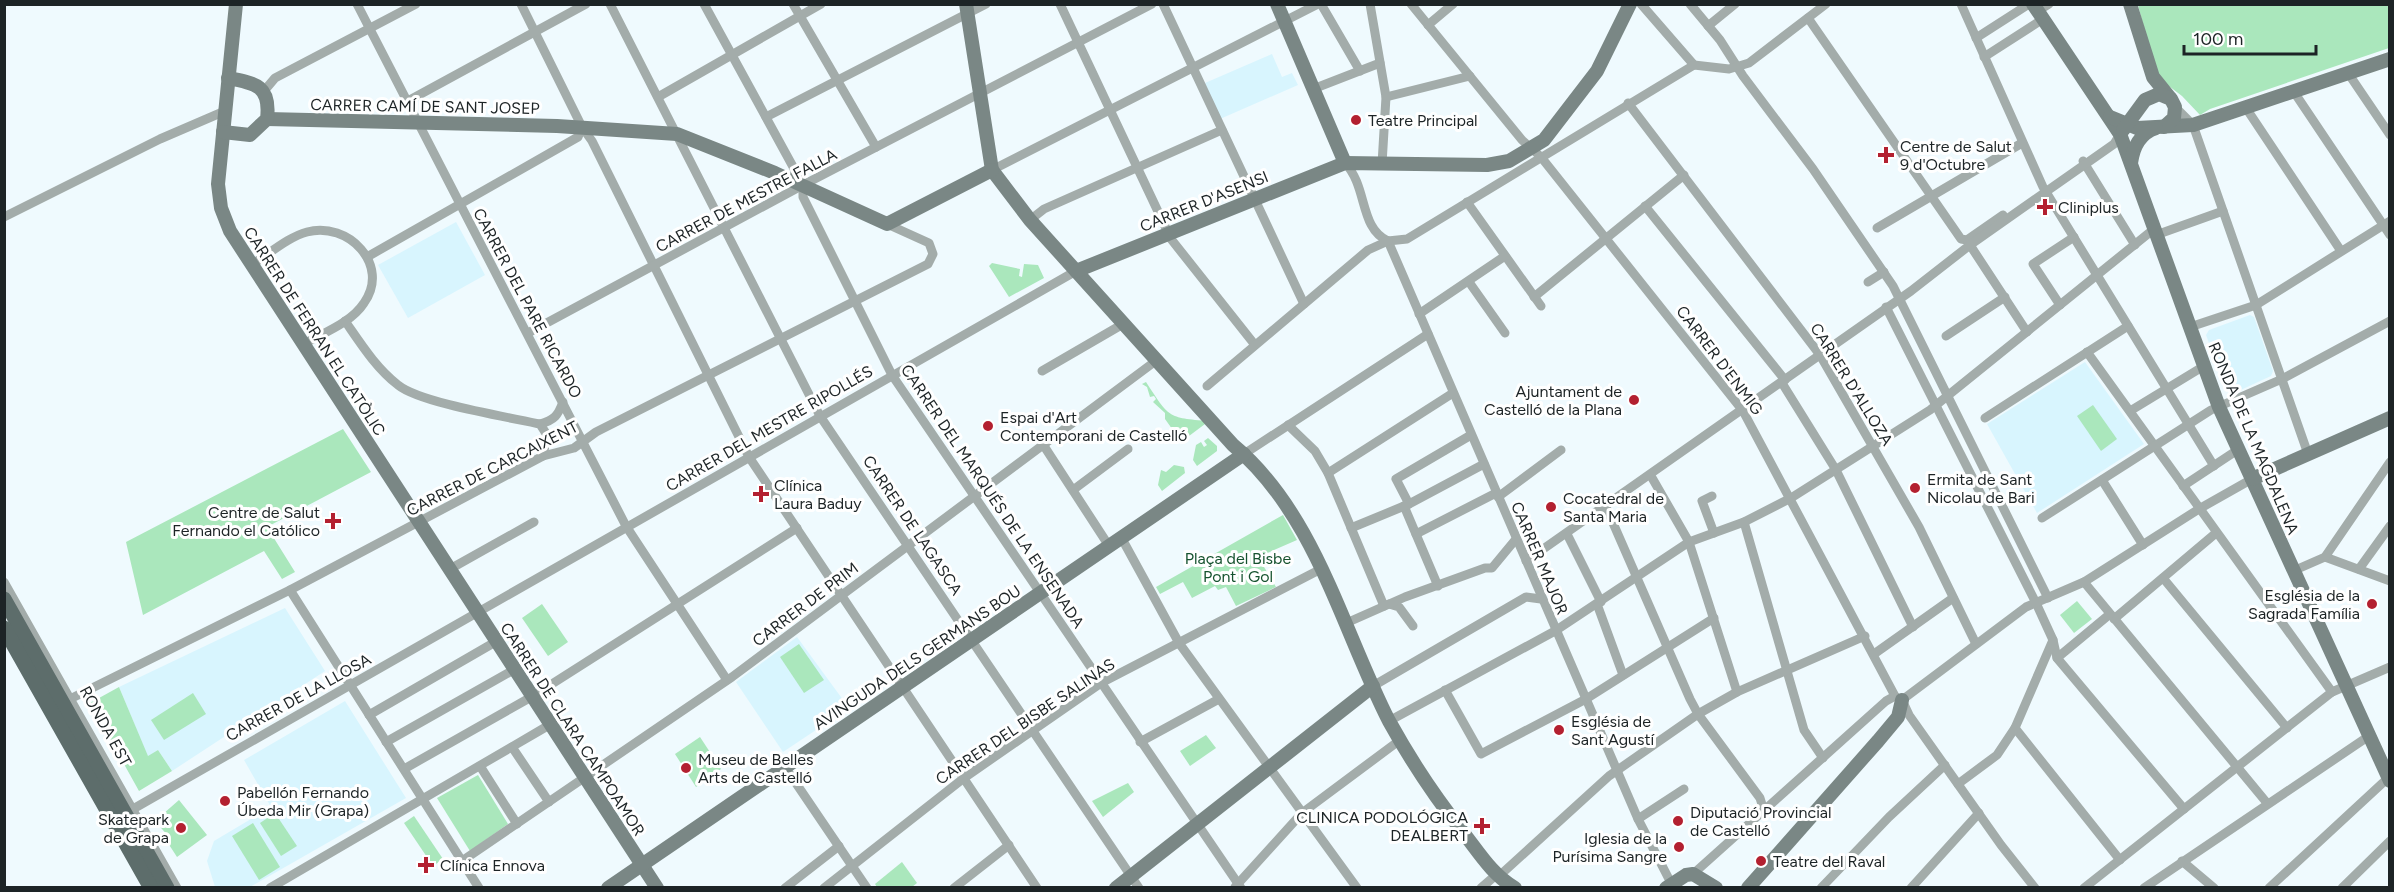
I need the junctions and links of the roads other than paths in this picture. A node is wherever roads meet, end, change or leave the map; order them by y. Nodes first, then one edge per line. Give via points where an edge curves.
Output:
1 (236, 4) edge
2 (357, 4) edge
3 (416, 4) edge
4 (521, 4) edge
5 (586, 4) edge
6 (610, 4) edge
7 (704, 4) edge
8 (793, 4) edge
9 (821, 4) edge
10 (986, 4) edge
11 (1060, 4) edge
12 (1152, 4) edge
13 (1163, 4) edge
14 (1277, 4) edge
15 (1319, 4) edge
16 (1370, 4) edge
17 (1411, 4) edge
18 (1453, 4) edge
19 (1630, 4) edge
20 (1641, 4) edge
21 (1690, 4) edge
22 (1735, 4) edge
23 (1826, 4) edge
24 (1961, 4) edge
25 (2130, 4) edge
26 (967, 9) edge
27 (2038, 9) edge
28 (800, 16) junction
29 (1808, 18) junction
30 (1285, 21) junction
31 (1428, 25) junction
32 (1708, 26) junction
33 (369, 29) junction
34 (535, 32) junction
35 (1976, 38) junction
36 (1078, 43) junction
37 (732, 55) junction
38 (1984, 57) junction
39 (2390, 59) edge
40 (1380, 63) junction
41 (1694, 65) junction
42 (1738, 67) junction
43 (1193, 68) junction
44 (1360, 71) junction
45 (2348, 73) junction
46 (1470, 76) junction
47 (228, 78) junction
48 (275, 78) junction
49 (837, 81) junction
50 (252, 82) junction
51 (1313, 89) junction
52 (264, 91) junction
53 (2294, 92) junction
54 (980, 94) junction
55 (658, 97) junction
56 (1386, 97) junction
57 (406, 102) junction
58 (1628, 103) junction
59 (2173, 103) junction
60 (2143, 104) junction
61 (2246, 108) junction
62 (1110, 110) junction
63 (225, 111) junction
64 (766, 117) junction
65 (267, 119) junction
66 (417, 123) junction
67 (2193, 125) junction
68 (557, 126) junction
69 (582, 127) junction
70 (2156, 128) junction
71 (1222, 130) junction
72 (223, 132) junction
73 (677, 134) junction
74 (2390, 135) edge
75 (2127, 137) junction
76 (2022, 142) junction
77 (563, 146) junction
78 (876, 147) junction
79 (1537, 152) junction
80 (1345, 163) junction
81 (2085, 164) junction
82 (1382, 165) junction
83 (1137, 168) junction
84 (992, 170) junction
85 (1684, 176) junction
86 (803, 185) junction
87 (2045, 191) junction
88 (1931, 196) junction
89 (1254, 199) junction
90 (1467, 202) junction
91 (460, 204) junction
92 (1645, 206) junction
93 (2223, 211) junction
94 (4, 217) edge
95 (1030, 220) junction
96 (2386, 223) edge
97 (887, 224) junction
98 (1877, 228) dead end
99 (725, 229) junction
100 (2155, 232) junction
101 (1168, 233) junction
102 (2390, 235) edge
103 (2074, 237) junction
104 (1606, 238) junction
105 (1388, 241) junction
106 (1968, 243) junction
107 (2135, 245) junction
108 (2341, 251) junction
109 (1505, 256) junction
110 (367, 257) junction
111 (251, 264) junction
112 (654, 266) junction
113 (1076, 270) junction
114 (1884, 272) junction
115 (2097, 276) junction
116 (1469, 282) junction
117 (1868, 282) dead end
118 (1534, 297) junction
119 (1900, 297) junction
120 (2005, 297) junction
121 (855, 301) junction
122 (1304, 304) junction
123 (2060, 305) junction
124 (2256, 305) junction
125 (1541, 306) dead end
126 (1886, 307) junction
127 (1419, 314) junction
128 (345, 321) junction
129 (2390, 321) edge
130 (1123, 324) junction
131 (1913, 325) junction
132 (2128, 326) junction
133 (2190, 327) junction
134 (1900, 330) junction
135 (2027, 332) junction
136 (528, 333) junction
137 (1505, 333) dead end
138 (1428, 334) junction
139 (1946, 336) dead end
140 (781, 338) junction
141 (304, 344) junction
142 (1256, 345) junction
143 (2087, 352) junction
144 (1820, 355) junction
145 (1157, 360) junction
146 (2204, 366) junction
147 (1042, 371) dead end
148 (707, 375) junction
149 (892, 375) junction
150 (2282, 380) junction
151 (1783, 382) junction
152 (1207, 386) dead end
153 (2166, 389) junction
154 (1453, 393) junction
155 (1948, 396) junction
156 (563, 402) junction
157 (1938, 406) junction
158 (2219, 407) junction
159 (1743, 411) junction
160 (2130, 411) junction
161 (820, 416) junction
162 (1985, 418) dead end
163 (2390, 418) edge
164 (540, 424) junction
165 (2188, 424) junction
166 (1288, 425) junction
167 (1471, 435) junction
168 (582, 440) junction
169 (1044, 446) junction
170 (1874, 446) junction
171 (2155, 446) junction
172 (1128, 449) dead end
173 (2239, 449) junction
174 (1561, 450) dead end
175 (1244, 454) junction
176 (2308, 454) junction
177 (543, 456) junction
178 (749, 457) junction
179 (2390, 462) edge
180 (1484, 464) junction
181 (2214, 466) junction
182 (1836, 470) junction
183 (1328, 473) junction
184 (1651, 476) junction
185 (2252, 479) junction
186 (2102, 480) junction
187 (2183, 486) junction
188 (1073, 490) junction
189 (1497, 495) junction
190 (1712, 496) dead end
191 (974, 497) junction
192 (1791, 498) junction
193 (1406, 505) junction
194 (1606, 507) junction
195 (2199, 509) junction
196 (2042, 518) dead end
197 (419, 522) junction
198 (534, 522) dead end
199 (1744, 522) junction
200 (627, 526) junction
201 (2390, 526) edge
202 (797, 528) junction
203 (1351, 528) junction
204 (1714, 533) junction
205 (2216, 533) junction
206 (1416, 534) junction
207 (1567, 534) junction
208 (1121, 537) junction
209 (1516, 539) junction
210 (1689, 542) junction
211 (2143, 544) junction
212 (909, 546) junction
213 (1109, 546) junction
214 (2325, 557) junction
215 (1526, 561) junction
216 (1321, 569) junction
217 (2358, 569) junction
218 (450, 570) junction
219 (2293, 571) junction
220 (1637, 576) junction
221 (2163, 578) junction
222 (2390, 581) edge
223 (4, 582) edge
224 (2084, 582) junction
225 (1438, 586) junction
226 (290, 590) junction
227 (1040, 594) junction
228 (842, 595) junction
229 (1953, 598) junction
230 (2049, 598) junction
231 (4, 599) edge
232 (1541, 599) junction
233 (1599, 603) junction
234 (2036, 603) junction
235 (677, 604) junction
236 (1387, 605) junction
237 (478, 611) junction
238 (2112, 616) junction
239 (1713, 618) junction
240 (1344, 624) junction
241 (1413, 626) dead end
242 (1913, 627) junction
243 (4, 628) edge
244 (1555, 631) junction
245 (1865, 636) junction
246 (971, 639) junction
247 (2053, 640) junction
248 (497, 641) junction
249 (1179, 643) junction
250 (1976, 644) junction
251 (1668, 646) junction
252 (1874, 654) junction
253 (2057, 658) junction
254 (2390, 667) edge
255 (515, 669) junction
256 (1786, 673) junction
257 (1623, 675) junction
258 (727, 680) junction
259 (1101, 683) junction
260 (350, 684) junction
261 (902, 686) junction
262 (1373, 686) junction
263 (2345, 686) junction
264 (1445, 690) junction
265 (1737, 692) junction
266 (2332, 692) junction
267 (532, 696) junction
268 (1899, 698) junction
269 (70, 699) junction
270 (1219, 699) junction
271 (1586, 699) junction
272 (1698, 714) junction
273 (369, 715) junction
274 (1389, 721) junction
275 (551, 724) junction
276 (2015, 728) junction
277 (2287, 728) junction
278 (1033, 731) junction
279 (2369, 736) junction
280 (1400, 740) junction
281 (1140, 741) junction
282 (386, 742) junction
283 (512, 747) junction
284 (1823, 758) junction
285 (1944, 765) junction
286 (480, 766) junction
287 (785, 766) junction
288 (2238, 767) junction
289 (1269, 768) junction
290 (404, 769) junction
291 (1617, 771) junction
292 (2388, 776) edge
293 (585, 777) junction
294 (964, 778) junction
295 (1958, 784) junction
296 (1684, 789) dead end
297 (423, 800) junction
298 (549, 802) junction
299 (2267, 803) junction
300 (132, 809) junction
301 (2184, 809) junction
302 (1764, 811) junction
303 (1302, 813) junction
304 (1979, 813) junction
305 (1638, 819) junction
306 (517, 824) junction
307 (1197, 824) junction
308 (2390, 841) edge
309 (1009, 845) junction
310 (838, 846) junction
311 (2120, 860) junction
312 (462, 861) junction
313 (2182, 861) junction
314 (642, 864) junction
315 (852, 866) junction
316 (1693, 874) junction
317 (1135, 882) edge
318 (1505, 882) edge
319 (1668, 885) edge
320 (1238, 887) edge
321 (2143, 887) edge
322 (151, 888) edge
323 (167, 888) edge
324 (177, 888) edge
325 (270, 888) edge
326 (479, 888) edge
327 (608, 888) edge
328 (657, 888) edge
329 (785, 888) edge
330 (824, 888) edge
331 (867, 888) edge
332 (954, 888) edge
333 (1037, 888) edge
334 (1116, 888) edge
335 (1357, 888) edge
336 (1481, 888) edge
337 (1716, 888) edge
338 (1748, 888) edge
339 (1821, 888) edge
340 (1911, 888) edge
341 (2035, 888) edge
342 (2084, 888) edge
343 (2214, 888) edge
344 (2269, 888) edge
345 (2342, 888) edge

1 - 47 street, CARRER DE FERRAN EL CATÒLIC
2 - 33 street, CARRER DEL PARE RICARDO
3 - 33 street
4 - 34 street
5 - 34 street
6 - 55 street, CARRER DE LAGASCA
7 - 37 street, CARRER DEL MARQUÉS DE LA ENSENADA
8 - 28 street
9 - 28 street
10 - 26 street
11 - 36 street
12 - 36 street, CARRER DE MESTRE FALLA
13 - 43 street
14 - 30 street
15 - 30 street
15 - 44 street
16 - 40 street
17 - 31 street, CARRER D'ENMIG
18 - 31 street
19 - 79 street via 1597,71
20 - 41 street
21 - 32 street
22 - 32 street
23 - 29 street
24 - 35 street
25 - 59 street via 2153,77
26 - 49 street
26 - 54 street
27 - 35 street
27 - 38 street
27 - 75 street via 2104,112
28 - 37 street
28 - 49 street
29 - 42 street via 1749,63
29 - 88 street
30 - 43 street
30 - 51 street
31 - 46 street, CARRER D'ENMIG
32 - 42 street
33 - 48 street
33 - 57 street, CARRER DEL PARE RICARDO
34 - 57 street
34 - 69 street
35 - 38 street
36 - 54 street, CARRER DE MESTRE FALLA
36 - 62 street
37 - 55 street
37 - 64 street, CARRER DEL MARQUÉS DE LA ENSENADA
38 - 76 street
39 - 45 street
40 - 44 street
40 - 56 street
41 - 42 street
41 - 58 street
42 - 114 street
43 - 62 street
43 - 71 street
44 - 51 street
45 - 53 street
45 - 74 street
46 - 56 street
46 - 79 street, CARRER D'ENMIG via 1522,140
47 - 50 street
47 - 63 street, CARRER DE FERRAN EL CATÒLIC
48 - 50 street
48 - 52 street
49 - 64 street
49 - 78 street
50 - 52 street
51 - 80 street
52 - 65 street via 269,104
53 - 61 street
53 - 96 street
54 - 78 street, CARRER DE MESTRE FALLA
54 - 84 street
55 - 73 street, CARRER DE LAGASCA
56 - 82 street
57 - 66 street, CARRER DEL PARE RICARDO
58 - 79 street via 1577,136
58 - 85 street, CARRER D'ALLOZA
59 - 60 street via 2163,94 2153,95
59 - 67 street
59 - 70 street via 2174,118
60 - 70 street via 2143,118
60 - 75 street
61 - 67 street
61 - 108 street
62 - 83 street
62 - 84 street
63 - 72 street, CARRER DE FERRAN EL CATÒLIC
63 - 94 street
64 - 86 street, CARRER DEL MARQUÉS DE LA ENSENADA
65 - 66 street, CARRER CAMÍ DE SANT JOSEP
65 - 72 street via 250,135
66 - 68 street, CARRER CAMÍ DE SANT JOSEP
66 - 91 street, CARRER DEL PARE RICARDO
67 - 70 street
67 - 93 street
68 - 69 street, CARRER CAMÍ DE SANT JOSEP
68 - 77 street
69 - 73 street, CARRER CAMÍ DE SANT JOSEP
69 - 77 street via 578,137
69 - 112 street
70 - 75 street
71 - 83 street
71 - 89 street
72 - 111 street, CARRER DE FERRAN EL CATÒLIC via 218,184 221,208
73 - 86 street, CARRER CAMÍ DE SANT JOSEP
73 - 99 street, CARRER DE LAGASCA
75 - 81 street
75 - 100 street, RONDA DE LA MAGDALENA via 2131,166
76 - 87 street
76 - 88 street
77 - 91 street
78 - 86 street, CARRER DE MESTRE FALLA
79 - 82 street via 1487,165
79 - 90 street via 1502,181
79 - 104 street, CARRER D'ENMIG
80 - 82 street
80 - 89 street, CARRER D'ASENSI
80 - 105 street, CARRER MAJOR via 1356,175 1374,231
81 - 87 street
81 - 107 street
83 - 95 street via 1044,209
83 - 101 street
84 - 95 street
84 - 97 street
85 - 92 street
85 - 144 street, CARRER D'ALLOZA
86 - 97 street, CARRER CAMÍ DE SANT JOSEP
86 - 99 street, CARRER DE MESTRE FALLA
86 - 121 street, CARRER DEL MARQUÉS DE LA ENSENADA via 804,197
87 - 103 street
87 - 106 street
88 - 98 street
88 - 106 street
89 - 101 street, CARRER D'ASENSI
89 - 122 street
90 - 105 street via 1407,239
90 - 109 street
91 - 110 street
91 - 136 street, CARRER DEL PARE RICARDO
92 - 104 street
92 - 151 street
93 - 100 street
93 - 124 street
95 - 113 street
96 - 102 street
96 - 108 street
97 - 121 street, CARRER DE CARCAIXENT via 933,247 933,254 928,264
99 - 112 street, CARRER DE MESTRE FALLA
99 - 140 street, CARRER DE LAGASCA
100 - 107 street
100 - 133 street, RONDA DE LA MAGDALENA
101 - 113 street, CARRER D'ASENSI
101 - 142 street
103 - 115 street
103 - 123 street via 2033,264
104 - 118 street
104 - 159 street, CARRER D'ENMIG
105 - 122 street via 1368,250
105 - 127 street, CARRER MAJOR
106 - 119 street
106 - 120 street
107 - 115 street
108 - 124 street
109 - 116 street
109 - 118 street
110 - 111 street via 356,242 331,230 305,232
110 - 128 street via 372,282 364,303
111 - 141 street, CARRER DE FERRAN EL CATÒLIC
112 - 136 street, CARRER DE MESTRE FALLA
112 - 148 street
113 - 130 street
113 - 149 street, CARRER DEL MESTRE RIPOLLÉS
114 - 117 street
114 - 119 street
115 - 123 street
115 - 132 street
116 - 127 street
116 - 137 street
118 - 125 street
119 - 126 street
119 - 131 street
120 - 135 street
120 - 139 street
121 - 140 street, CARRER DE CARCAIXENT
121 - 149 street, CARRER DEL MARQUÉS DE LA ENSENADA
122 - 142 street
123 - 135 street
124 - 133 street
124 - 150 street
126 - 134 street
126 - 144 street
127 - 138 street, CARRER MAJOR
128 - 141 street
128 - 164 street via 379,369 400,387 420,397
129 - 150 street
130 - 145 street
130 - 147 street
131 - 134 street
131 - 155 street
132 - 143 street
132 - 153 street
133 - 146 street, RONDA DE LA MAGDALENA
134 - 157 street
135 - 155 street
136 - 156 street, CARRER DEL PARE RICARDO
138 - 154 street, CARRER MAJOR
138 - 166 street
140 - 148 street, CARRER DE CARCAIXENT
140 - 161 street, CARRER DE LAGASCA
141 - 197 street, CARRER DE FERRAN EL CATÒLIC
142 - 152 street
143 - 160 street
143 - 162 street
144 - 151 street
144 - 170 street, CARRER D'ALLOZA
145 - 169 street, CARRER DE PRIM
145 - 175 street
146 - 153 street
146 - 158 street, RONDA DE LA MAGDALENA
148 - 168 street, CARRER DE CARCAIXENT
148 - 178 street
149 - 161 street, CARRER DEL MESTRE RIPOLLÉS
149 - 191 street, CARRER DEL MARQUÉS DE LA ENSENADA
150 - 158 street
150 - 176 street
151 - 159 street
151 - 182 street
153 - 160 street
153 - 165 street
154 - 167 street, CARRER MAJOR
154 - 183 street
155 - 157 street
155 - 230 street
156 - 164 street via 552,421
156 - 168 street, CARRER DEL PARE RICARDO
157 - 170 street
157 - 234 street
158 - 165 street
158 - 173 street, RONDA DE LA MAGDALENA
159 - 184 street
159 - 192 street, CARRER D'ENMIG
160 - 171 street
161 - 178 street, CARRER DEL MESTRE RIPOLLÉS
161 - 212 street, CARRER DE LAGASCA
163 - 176 street
164 - 177 street via 547,435
165 - 171 street
165 - 181 street
166 - 175 street
166 - 183 street via 1316,451
167 - 180 street, CARRER MAJOR
167 - 193 street via 1396,479
168 - 177 street, CARRER DE CARCAIXENT via 574,448
168 - 200 street, CARRER DEL PARE RICARDO
169 - 188 street
169 - 191 street, CARRER DE PRIM
170 - 182 street
170 - 229 street, CARRER D'ALLOZA
171 - 186 street
171 - 187 street
172 - 188 street
173 - 181 street
173 - 185 street, RONDA DE LA MAGDALENA
174 - 189 street
175 - 208 street, AVINGUDA DELS GERMANS BOU
175 - 216 street via 1271,481
176 - 185 street
177 - 197 street, CARRER DE CARCAIXENT
178 - 200 street, CARRER DEL MESTRE RIPOLLÉS
178 - 202 street
179 - 214 street
180 - 189 street, CARRER MAJOR
180 - 193 street
181 - 187 street
182 - 192 street
182 - 242 street
183 - 203 street
184 - 194 street
184 - 210 street
185 - 195 street
185 - 219 street, RONDA DE LA MAGDALENA
186 - 196 street
186 - 211 street
187 - 195 street
188 - 213 street
189 - 206 street
189 - 209 street, CARRER MAJOR
190 - 204 street via 1702,501
191 - 212 street, CARRER DE PRIM
191 - 227 street, CARRER DEL MARQUÉS DE LA ENSENADA
192 - 199 street
192 - 245 street, CARRER D'ENMIG
193 - 203 street
193 - 206 street
194 - 207 street
194 - 220 street
195 - 205 street
195 - 211 street
197 - 218 street, CARRER DE FERRAN EL CATÒLIC
197 - 226 street, CARRER DE CARCAIXENT
198 - 218 street
199 - 204 street
199 - 256 street
200 - 235 street, CARRER DEL PARE RICARDO
200 - 237 street, CARRER DEL MESTRE RIPOLLÉS
201 - 217 street
202 - 228 street
202 - 235 street
203 - 236 street
204 - 210 street
205 - 221 street
205 - 266 street
206 - 225 street
207 - 215 street
207 - 233 street
208 - 213 street, AVINGUDA DELS GERMANS BOU
208 - 249 street
209 - 215 street, CARRER MAJOR
209 - 225 street via 1492,568
210 - 220 street
210 - 239 street
211 - 224 street
212 - 228 street, CARRER DE PRIM
212 - 246 street, CARRER DE LAGASCA
213 - 227 street, AVINGUDA DELS GERMANS BOU
214 - 217 street
214 - 219 street
215 - 232 street, CARRER MAJOR
216 - 240 street
216 - 249 street, CARRER DEL BISBE SALINAS
217 - 222 street
218 - 237 street, CARRER DE FERRAN EL CATÒLIC
219 - 263 street, RONDA DE LA MAGDALENA
220 - 233 street
220 - 251 street
221 - 238 street
221 - 277 street
223 - 269 street, RONDA EST
224 - 230 street
224 - 238 street
225 - 236 street
226 - 260 street
226 - 269 street, CARRER DE CARCAIXENT
227 - 246 street, AVINGUDA DELS GERMANS BOU
227 - 259 street, CARRER DEL MARQUÉS DE LA ENSENADA
228 - 258 street, CARRER DE PRIM
228 - 261 street
229 - 242 street
229 - 250 street, CARRER D'ALLOZA
230 - 234 street
231 - 323 main road, RONDA EST
232 - 244 street, CARRER MAJOR
232 - 262 street via 1526,597
233 - 244 street
233 - 257 street
234 - 247 street
234 - 250 street
235 - 258 street, CARRER DEL PARE RICARDO
235 - 267 street
236 - 240 street
236 - 241 street via 1399,607
237 - 248 street, CARRER DE CLARA CAMPOAMOR
237 - 260 street, CARRER DE LA LLOSA
238 - 253 street
238 - 288 street
239 - 251 street
239 - 265 street
240 - 262 street
242 - 252 street
243 - 322 main road
244 - 264 street
244 - 271 street, CARRER MAJOR
245 - 252 street, CARRER D'ENMIG
245 - 256 street
246 - 261 street, AVINGUDA DELS GERMANS BOU
246 - 278 street, CARRER DE LAGASCA
247 - 253 street
247 - 276 street
248 - 255 street, CARRER DE CLARA CAMPOAMOR
248 - 273 street
249 - 259 street, CARRER DEL BISBE SALINAS
249 - 270 street
250 - 268 street
251 - 257 street
251 - 272 street
252 - 268 street, CARRER D'ENMIG
253 - 301 street
254 - 263 street
255 - 267 street, CARRER DE CLARA CAMPOAMOR
255 - 282 street
256 - 265 street
256 - 284 street via 1804,730
257 - 271 street
258 - 293 street, CARRER DE PRIM
259 - 278 street, CARRER DEL BISBE SALINAS
259 - 281 street, CARRER DEL MARQUÉS DE LA ENSENADA
260 - 273 street
260 - 300 street, CARRER DE LA LLOSA
261 - 287 street, AVINGUDA DELS GERMANS BOU
261 - 294 street
262 - 274 street
262 - 289 street
263 - 266 street
263 - 279 street, RONDA DE LA MAGDALENA
264 - 271 street via 1481,754
264 - 274 street
265 - 272 street
266 - 277 street
267 - 275 street, CARRER DE CLARA CAMPOAMOR
267 - 290 street
268 - 284 street via 1886,701
268 - 285 street, CARRER D'ENMIG
268 - 338 street via 1898,717
269 - 300 street, RONDA EST
270 - 281 street
270 - 289 street
271 - 291 street, CARRER MAJOR
272 - 291 street
272 - 302 street via 1760,798
273 - 282 street
274 - 280 street
275 - 283 street
275 - 293 street, CARRER DE CLARA CAMPOAMOR
276 - 295 street via 1996,755
276 - 311 street
277 - 288 street
278 - 294 street, CARRER DEL BISBE SALINAS
278 - 317 street, CARRER DE LAGASCA
279 - 292 street, RONDA DE LA MAGDALENA
279 - 299 street
280 - 303 street
280 - 318 street via 1443,806
281 - 307 street, CARRER DEL MARQUÉS DE LA ENSENADA
282 - 290 street
283 - 286 street
283 - 298 street
284 - 302 street
285 - 295 street, CARRER D'ENMIG
285 - 339 street
286 - 297 street
286 - 306 street
287 - 310 street
287 - 314 street, AVINGUDA DELS GERMANS BOU
288 - 299 street
288 - 301 street
289 - 303 street
289 - 307 street
290 - 297 street
291 - 305 street, CARRER MAJOR
291 - 318 street
292 - 344 street
293 - 298 street, CARRER DE PRIM
293 - 314 street, CARRER DE CLARA CAMPOAMOR
294 - 309 street
294 - 315 street, CARRER DEL BISBE SALINAS
295 - 304 street, CARRER D'ENMIG
296 - 305 street
297 - 312 street
297 - 325 street
298 - 306 street, CARRER DE PRIM
299 - 313 street
300 - 324 street, RONDA EST
301 - 311 street
302 - 316 street
303 - 320 street
303 - 335 street
304 - 340 street
304 - 341 street, CARRER D'ENMIG
305 - 319 street, CARRER MAJOR
306 - 312 street, CARRER DE PRIM
307 - 317 street
307 - 320 street, CARRER DEL MARQUÉS DE LA ENSENADA
308 - 345 street
309 - 332 street
309 - 333 street
310 - 315 street
310 - 329 street
311 - 342 street
312 - 326 street
313 - 321 street
313 - 343 street
314 - 327 street, AVINGUDA DELS GERMANS BOU
314 - 328 street, CARRER DE CLARA CAMPOAMOR
315 - 330 street, CARRER DEL BISBE SALINAS
315 - 331 street
316 - 319 street
316 - 337 street
317 - 334 street
318 - 336 street

